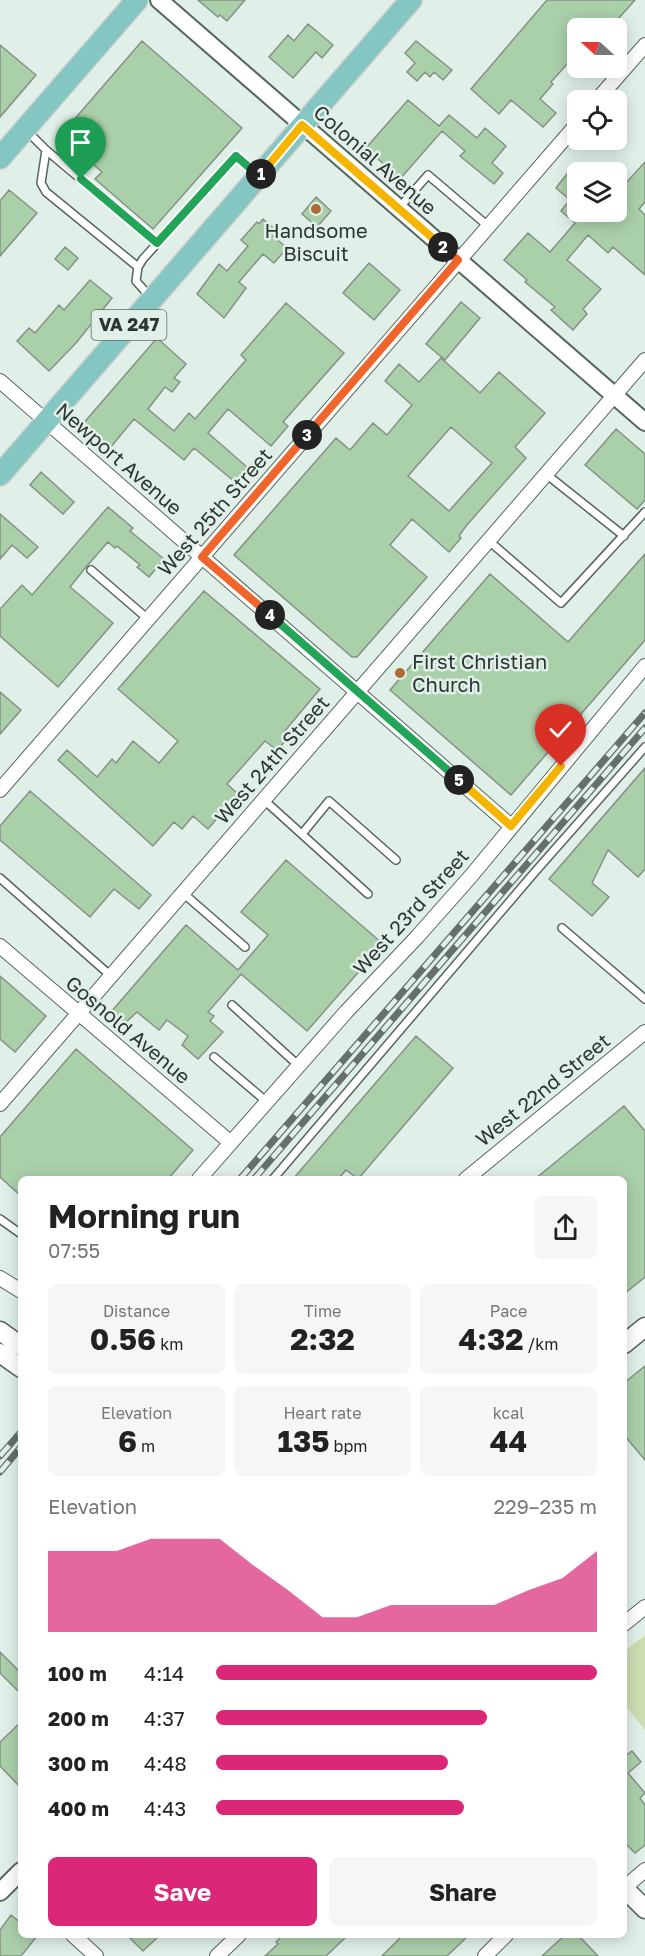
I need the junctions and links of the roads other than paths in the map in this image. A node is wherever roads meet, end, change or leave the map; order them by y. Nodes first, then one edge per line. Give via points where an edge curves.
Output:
1 (137, 0) edge
2 (159, 0) edge
3 (411, 0) edge
4 (645, 45) edge
5 (606, 90) edge
6 (302, 125) junction
7 (25, 129) junction
8 (567, 136) edge
9 (46, 150) junction
10 (0, 158) edge
11 (259, 176) junction
12 (399, 208) junction
13 (488, 226) junction
14 (157, 243) junction
15 (458, 260) junction
16 (138, 267) junction
17 (152, 299) junction
18 (645, 360) edge
19 (0, 381) edge
20 (614, 395) junction
21 (47, 421) junction
22 (645, 422) edge
23 (546, 474) junction
24 (0, 475) edge
25 (645, 512) edge
26 (624, 536) junction
27 (488, 540) junction
28 (202, 557) junction
29 (91, 570) dead end
30 (148, 619) junction
31 (645, 666) edge
32 (357, 691) junction
33 (645, 747) edge
34 (0, 790) edge
35 (264, 800) junction
36 (511, 826) junction
37 (302, 834) junction
38 (396, 860) dead end
39 (0, 878) edge
40 (183, 893) junction
41 (368, 894) dead end
42 (562, 928) dead end
43 (0, 946) edge
44 (245, 947) dead end
45 (111, 976) junction
46 (645, 999) edge
47 (232, 1005) dead end
48 (78, 1014) junction
49 (645, 1032) edge
50 (214, 1057) dead end
51 (299, 1067) junction
52 (267, 1103) junction
53 (0, 1104) edge
54 (231, 1143) junction
55 (202, 1176) edge
56 (276, 1176) edge
57 (470, 1176) edge
58 (0, 1219) edge
59 (18, 1232) edge
60 (0, 1278) edge
61 (18, 1289) edge
62 (645, 1327) edge
63 (0, 1331) edge
64 (627, 1342) edge
65 (18, 1344) edge
66 (0, 1353) edge
67 (18, 1366) edge
68 (645, 1607) edge
69 (627, 1622) edge
70 (645, 1870) edge
71 (18, 1879) edge
72 (627, 1885) edge
73 (627, 1891) edge
74 (0, 1892) edge
75 (645, 1909) edge
76 (77, 1938) edge
77 (236, 1938) edge
78 (503, 1938) edge
79 (96, 1956) edge
80 (218, 1956) edge
81 (485, 1956) edge

1 - 7 main road
2 - 6 street, Colonial Avenue
3 - 6 main road, VA 247
4 - 5 street
6 - 11 main road, VA 247
6 - 12 street, Colonial Avenue
7 - 9 lane
7 - 10 main road
8 - 13 street, West 25th Street
9 - 14 lane
9 - 16 lane via 41,183 46,192
11 - 14 lane via 236,156
11 - 17 main road, VA 247
12 - 13 lane via 428,175
12 - 15 street, Colonial Avenue
13 - 15 street, West 25th Street
14 - 16 lane
15 - 20 street, Colonial Avenue
15 - 28 street, West 25th Street
16 - 17 lane via 136,280
17 - 21 main road, VA 247
18 - 20 street, West 24th Street
19 - 21 street, Newport Avenue
20 - 22 street, Colonial Avenue
20 - 23 street, West 24th Street
21 - 24 main road, VA 247
21 - 28 street, Newport Avenue
23 - 26 lane
23 - 27 street, West 24th Street
25 - 26 lane
26 - 27 lane via 561,603
27 - 32 street, West 24th Street
28 - 30 street, West 25th Street
28 - 32 street, Newport Avenue
29 - 30 lane
30 - 34 street, West 25th Street
31 - 36 street, West 23rd Street
32 - 35 street, West 24th Street
32 - 36 street, Newport Avenue
33 - 56 lane
35 - 37 lane
35 - 40 street, West 24th Street
36 - 51 street, West 23rd Street
37 - 38 lane via 328,801
37 - 41 lane
39 - 45 lane
40 - 44 lane
40 - 45 street, West 24th Street
42 - 46 lane
43 - 48 street, Gosnold Avenue
45 - 48 street, West 24th Street
47 - 51 lane
48 - 53 street, West 24th Street
48 - 54 street, Gosnold Avenue
49 - 57 street, West 22nd Street
50 - 52 lane
51 - 52 street, West 23rd Street
52 - 54 street, West 23rd Street
54 - 55 street, West 23rd Street
58 - 59 lane
60 - 61 street
62 - 64 main road
63 - 65 main road
66 - 67 main road
68 - 69 street
70 - 72 street
71 - 74 street
73 - 75 main road
76 - 79 street
77 - 80 street
78 - 81 street

